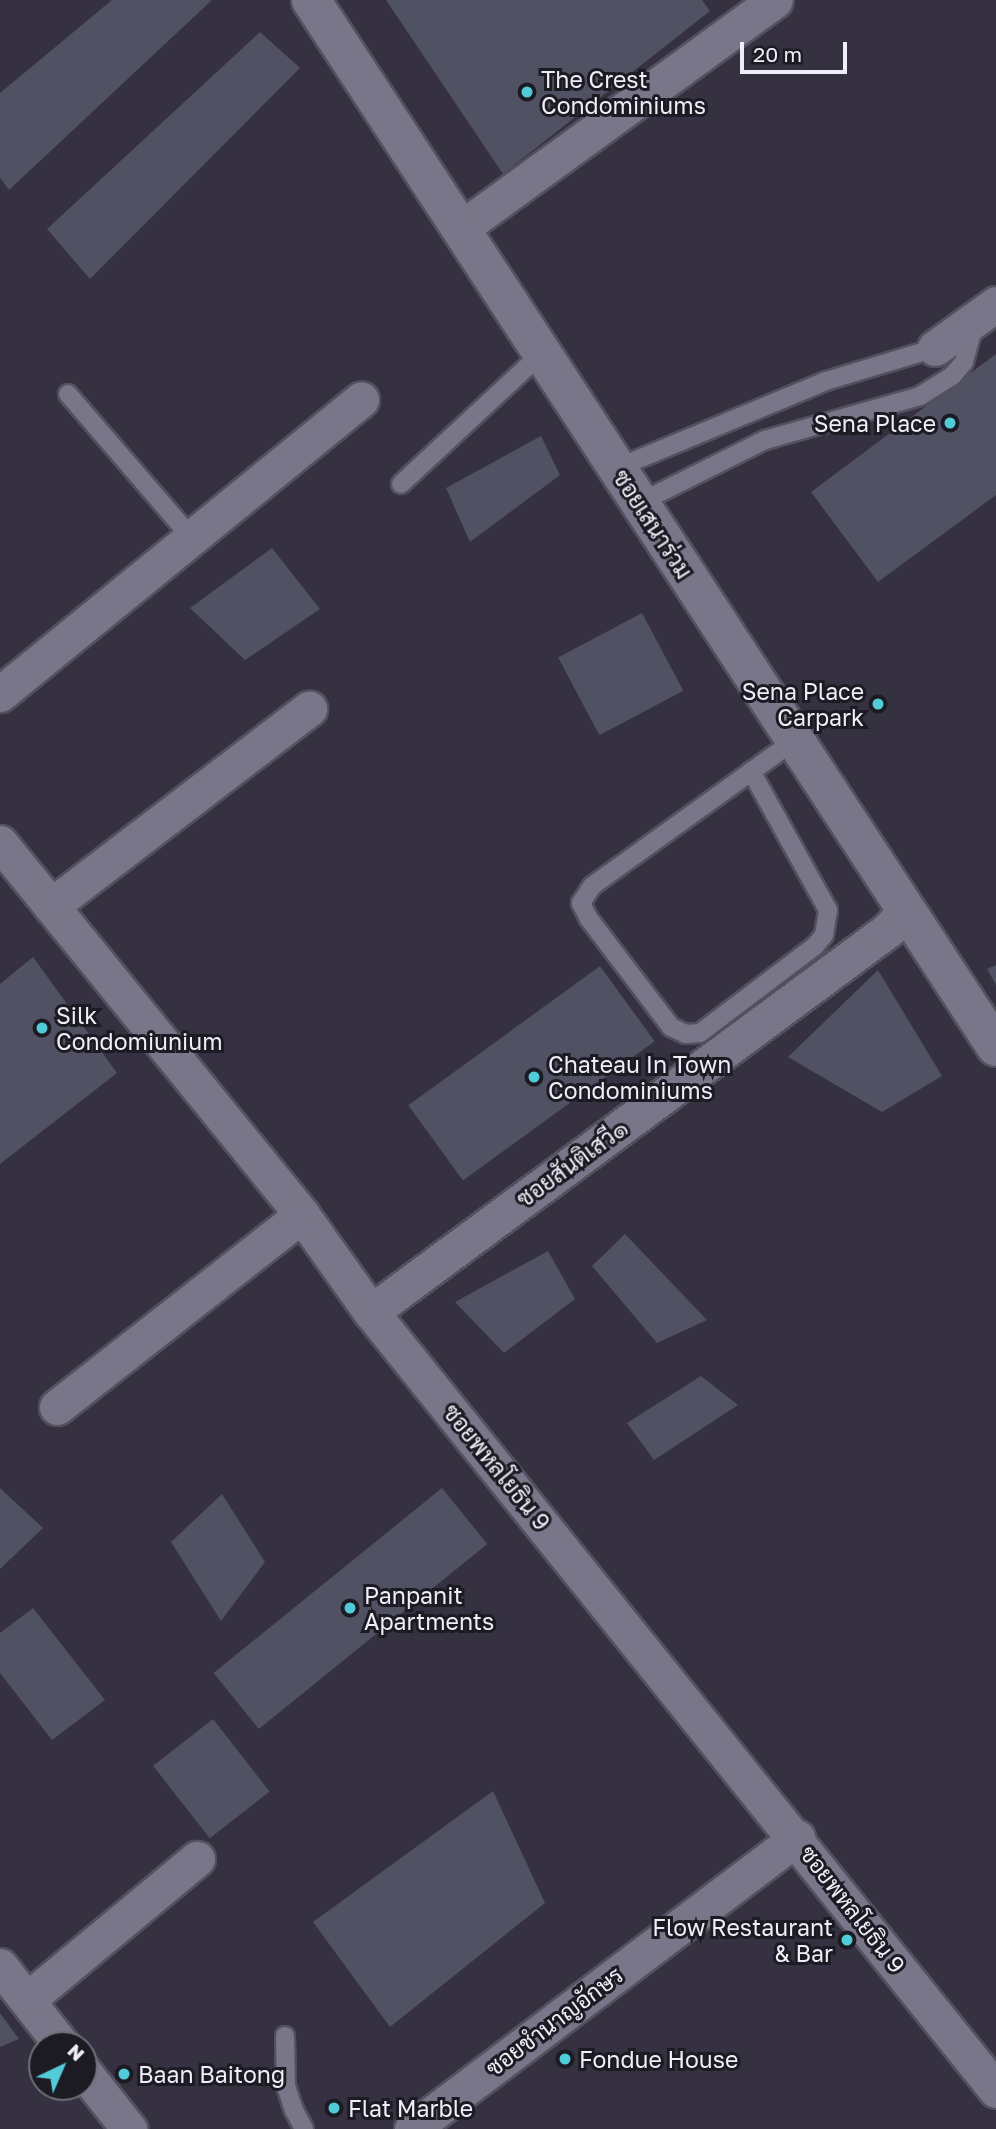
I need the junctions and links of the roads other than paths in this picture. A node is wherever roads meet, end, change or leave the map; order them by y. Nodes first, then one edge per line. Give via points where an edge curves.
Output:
1 (311, 0) edge
2 (775, 0) edge
3 (460, 229) junction
4 (986, 311) edge
5 (935, 348) joint
6 (541, 353) junction
7 (68, 394) dead end
8 (361, 400) dead end
9 (617, 468) junction
10 (401, 484) dead end
11 (639, 503) junction
12 (192, 538) junction
13 (0, 694) edge
14 (309, 709) dead end
15 (794, 741) junction
16 (751, 771) junction
17 (0, 843) edge
18 (51, 906) junction
19 (905, 911) junction
20 (996, 1047) edge
21 (302, 1215) junction
22 (371, 1312) junction
23 (57, 1407) dead end
24 (797, 1838) junction
25 (197, 1859) dead end
26 (0, 1966) edge
27 (27, 2000) junction
28 (51, 2031) edge
29 (285, 2036) dead end
30 (98, 2090) edge
31 (996, 2090) edge
32 (129, 2129) edge
33 (304, 2129) edge
34 (412, 2129) edge

1 - 3 street, ซอยเสนาร่วม
2 - 3 street
3 - 6 street, ซอยเสนาร่วม
4 - 5 street
4 - 11 lane via 964,362 952,376 920,396 765,440
5 - 9 lane via 826,381
6 - 9 street, ซอยเสนาร่วม
6 - 10 lane
7 - 12 lane
8 - 12 street
9 - 11 street, ซอยเสนาร่วม
11 - 15 street, ซอยเสนาร่วม
12 - 13 street
14 - 18 street
15 - 16 lane
15 - 19 street, ซอยเสนาร่วม
16 - 16 lane via 592,886 581,903 671,1027 686,1034 700,1033 816,946 824,935 828,910
17 - 18 street, ซอยพหลโยธิน 9
18 - 21 street, ซอยพหลโยธิน 9
19 - 20 street, ซอยเสนาร่วม
19 - 22 street, ซอยสันติเสวี๑ via 888,930
21 - 22 street, ซอยพหลโยธิน 9
21 - 23 street
22 - 24 street, ซอยพหลโยธิน 9
24 - 31 street, ซอยพหลโยธิน 9
24 - 34 street, ซอยชำนาญอักษร
25 - 27 street
26 - 27 street
27 - 28 street
29 - 33 lane via 286,2086
30 - 32 street

